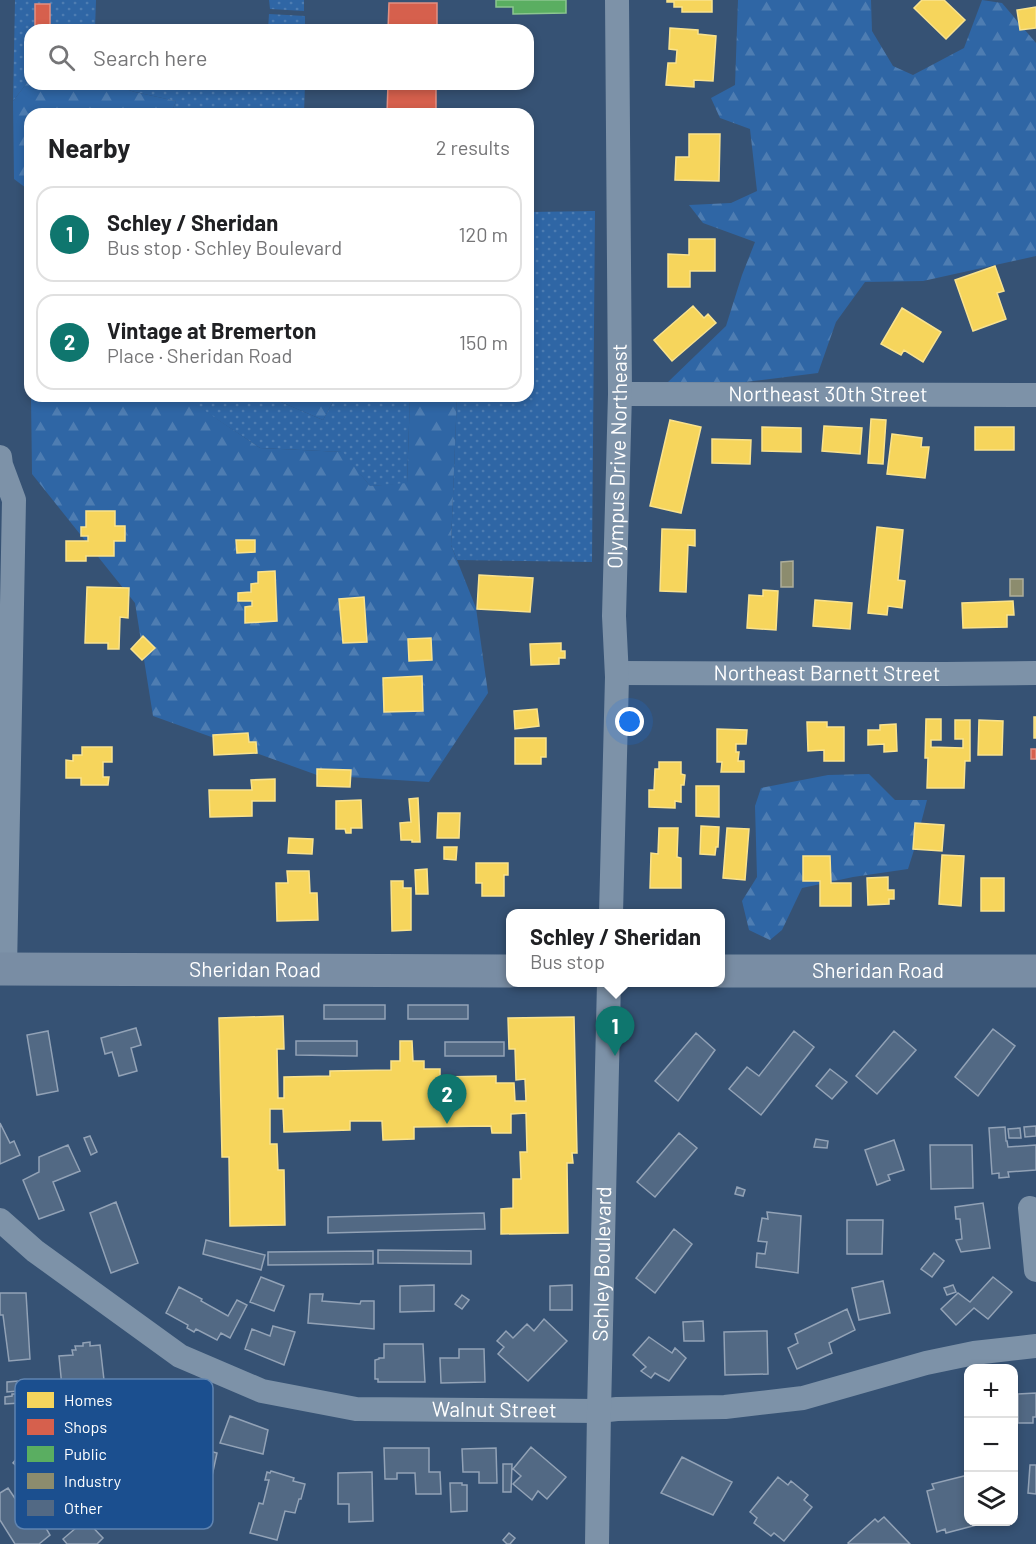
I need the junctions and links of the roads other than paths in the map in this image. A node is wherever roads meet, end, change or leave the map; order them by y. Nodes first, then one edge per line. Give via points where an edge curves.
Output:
1 (617, 0) edge
2 (620, 394) junction
3 (1036, 395) edge
4 (0, 462) edge
5 (617, 673) junction
6 (1036, 673) edge
7 (611, 909) edge
8 (2, 969) edge
9 (506, 971) edge
10 (725, 971) edge
11 (1036, 971) edge
12 (609, 987) edge
13 (1030, 1208) dead end
14 (0, 1220) edge
15 (1036, 1270) edge
16 (1036, 1346) edge
17 (599, 1411) junction
18 (597, 1544) edge

1 - 2 street, Olympus Drive Northeast
2 - 3 street, Northeast 30th Street
2 - 5 street, Olympus Drive Northeast via 614,616
4 - 8 street via 14,500
5 - 6 street, Northeast Barnett Street
5 - 7 street, Olympus Drive Northeast
8 - 9 main road, Sheridan Road
10 - 11 main road, Sheridan Road
12 - 17 street, Schley Boulevard
13 - 15 street
14 - 17 street, Walnut Street via 35,1251 180,1356 262,1391 356,1409
16 - 17 street, Walnut Street via 926,1363 803,1398 725,1407
17 - 18 street, Schley Boulevard

